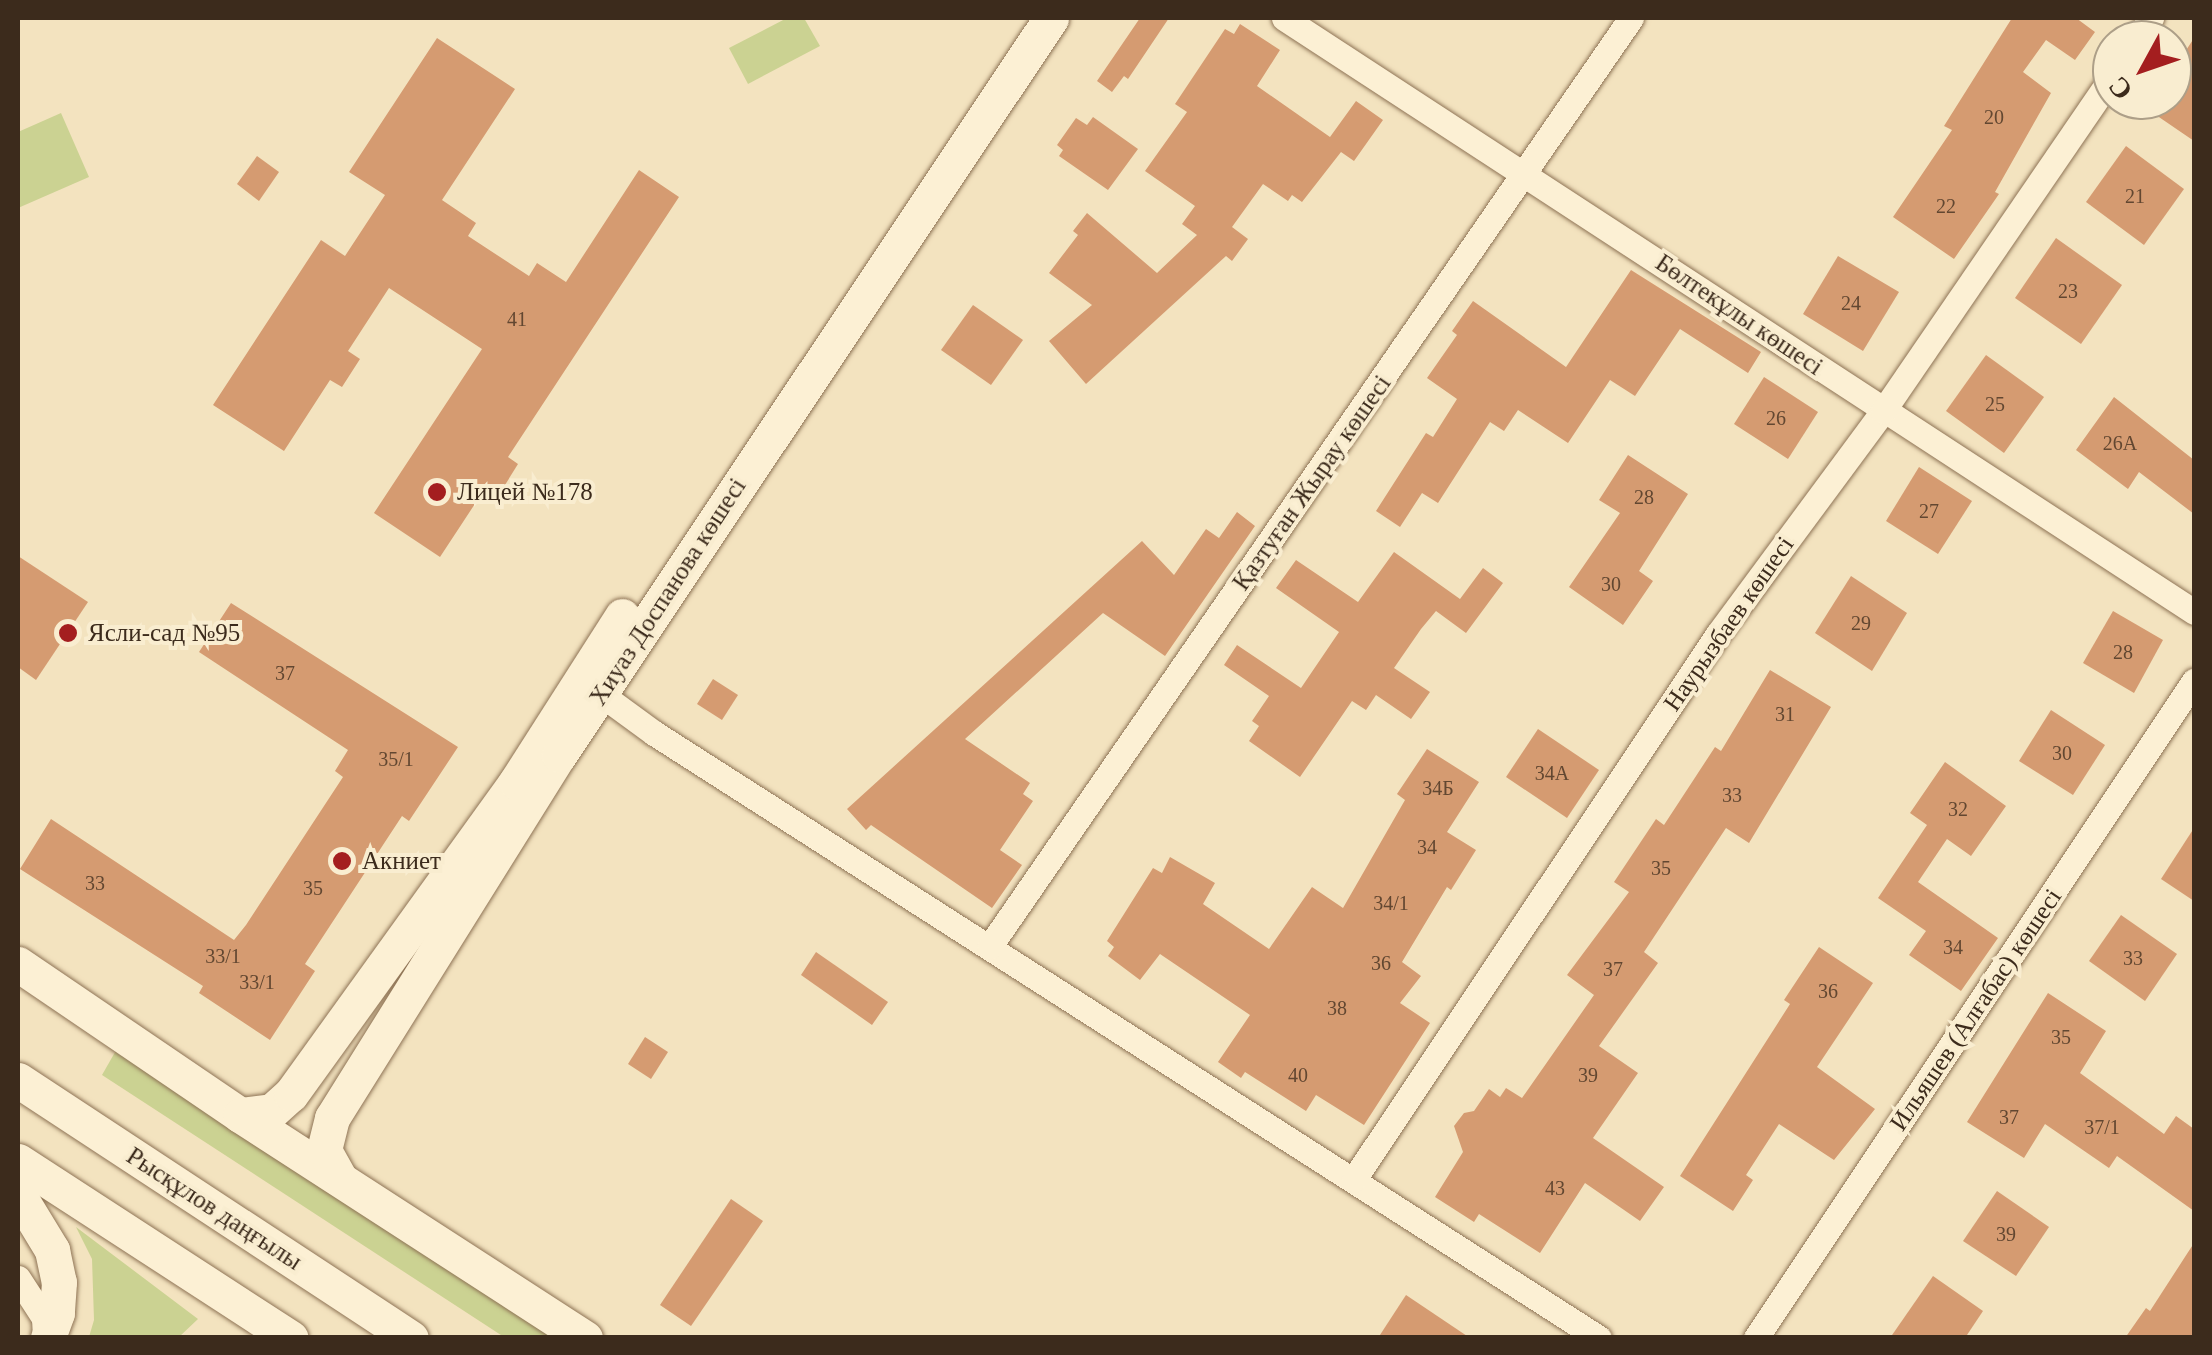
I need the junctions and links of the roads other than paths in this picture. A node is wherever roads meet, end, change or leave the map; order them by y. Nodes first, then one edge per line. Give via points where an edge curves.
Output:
1 (1025, 18) edge
2 (1051, 18) edge
3 (1284, 18) edge
4 (1630, 18) edge
5 (2092, 105) edge
6 (1526, 174) junction
7 (1883, 411) junction
8 (2194, 612) edge
9 (2194, 681) edge
10 (591, 687) junction
11 (990, 946) junction
12 (18, 964) edge
13 (18, 1080) edge
14 (240, 1115) junction
15 (18, 1161) edge
16 (340, 1179) junction
17 (1354, 1179) junction
18 (18, 1194) edge
19 (18, 1278) edge
20 (47, 1338) edge
21 (290, 1338) edge
22 (411, 1338) edge
23 (585, 1338) edge
24 (1599, 1338) edge
25 (1756, 1338) edge

1 - 10 street, Хиуаз Доспанова көшесі
2 - 10 street, Хиуаз Доспанова көшесі
3 - 6 street, Бөлтекұлы көшесі
4 - 6 street, Қазтуған Жырау көшесі
5 - 7 street, Наурызбаев көшесі
6 - 7 street, Бөлтекұлы көшесі
6 - 11 street, Қазтуған Жырау көшесі
7 - 8 street, Бөлтекұлы көшесі
7 - 17 street, Наурызбаев көшесі via 1718,634
9 - 25 street, Ильяшев (Алғабас) көшесі
10 - 11 street
10 - 14 street, Хиуаз Доспанова көшесі via 291,1094 272,1111
10 - 16 street, Хиуаз Доспанова көшесі via 332,1118 324,1150
11 - 17 street
12 - 14 street
13 - 22 street, Рысқұлов даңғылы
14 - 16 street
15 - 21 street
16 - 23 street
17 - 24 street
18 - 20 street via 52,1250 59,1282
19 - 20 street via 44,1318

